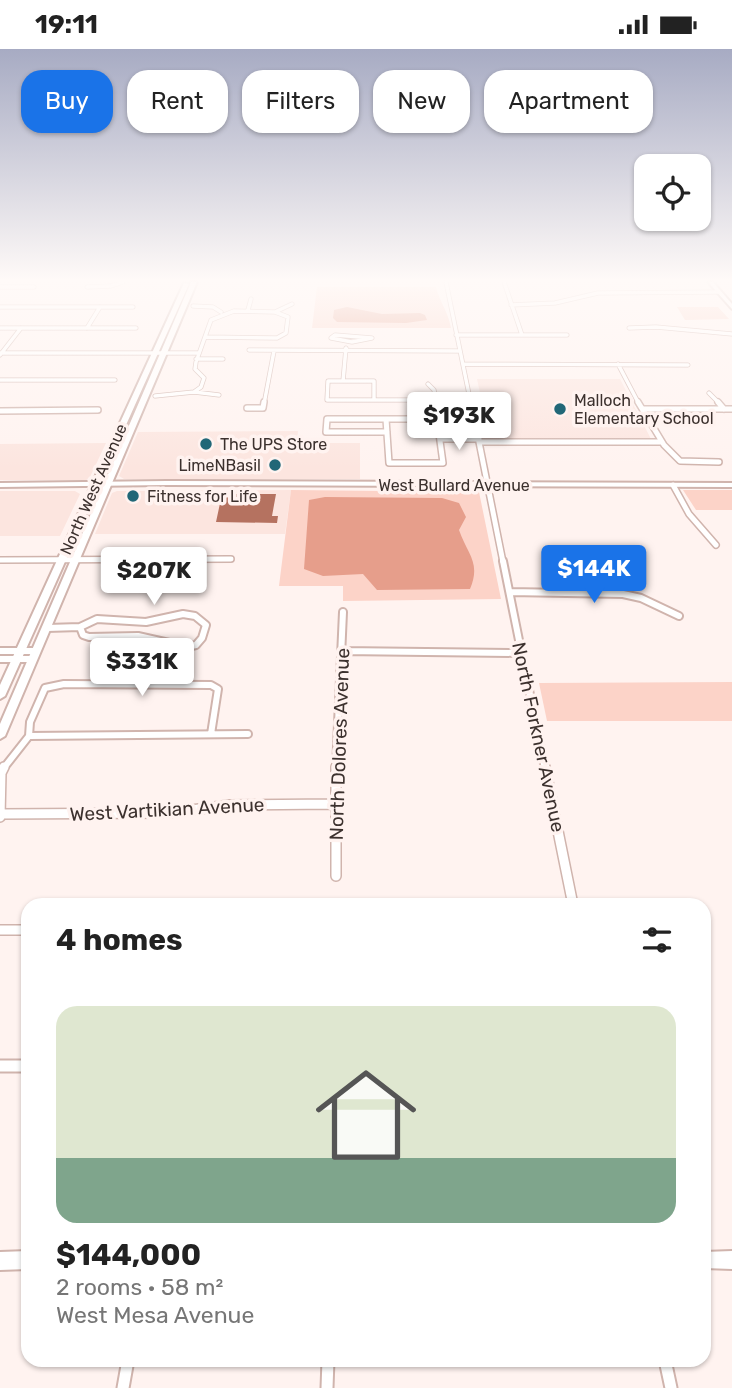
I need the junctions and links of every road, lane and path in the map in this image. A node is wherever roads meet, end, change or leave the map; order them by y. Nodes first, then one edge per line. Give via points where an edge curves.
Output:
1 (158, 344) edge
2 (168, 344) edge
3 (202, 344) edge
4 (346, 344) edge
5 (458, 344) edge
6 (249, 350) dead end
7 (274, 351) junction
8 (346, 351) junction
9 (460, 351) junction
10 (154, 353) junction
11 (164, 353) junction
12 (198, 353) junction
13 (1, 354) edge
14 (196, 359) junction
15 (223, 359) dead end
16 (463, 364) junction
17 (618, 364) junction
18 (688, 365) dead end
19 (0, 380) edge
20 (115, 380) dead end
21 (343, 381) junction
22 (141, 382) junction
23 (428, 384) dead end
24 (194, 392) junction
25 (709, 393) dead end
26 (219, 395) dead end
27 (155, 396) dead end
28 (374, 400) junction
29 (436, 403) junction
30 (472, 405) junction
31 (247, 408) dead end
32 (644, 409) junction
33 (724, 409) junction
34 (732, 409) edge
35 (0, 411) edge
36 (98, 411) dead end
37 (137, 419) junction
38 (386, 419) junction
39 (387, 432) junction
40 (439, 437) junction
41 (479, 439) junction
42 (660, 442) junction
43 (719, 462) dead end
44 (0, 485) edge
45 (95, 485) junction
46 (108, 485) junction
47 (488, 485) junction
48 (673, 485) junction
49 (732, 485) edge
50 (716, 545) dead end
51 (61, 559) junction
52 (76, 559) junction
53 (231, 559) dead end
54 (0, 560) edge
55 (510, 592) junction
56 (343, 611) dead end
57 (680, 616) dead end
58 (80, 627) junction
59 (47, 628) junction
60 (0, 651) edge
61 (342, 651) junction
62 (521, 653) junction
63 (19, 655) junction
64 (35, 655) junction
65 (0, 659) edge
66 (0, 696) edge
67 (211, 734) junction
68 (248, 734) dead end
69 (0, 736) edge
70 (29, 736) junction
71 (334, 804) junction
72 (1, 815) edge
73 (335, 876) dead end
74 (572, 898) edge
75 (0, 930) edge
76 (21, 930) edge
77 (0, 1066) edge
78 (21, 1066) edge
79 (732, 1259) edge
80 (21, 1260) edge
81 (711, 1260) edge
82 (0, 1261) edge
83 (127, 1367) edge
84 (328, 1367) edge
85 (666, 1367) edge
86 (123, 1388) edge
87 (327, 1388) edge
88 (671, 1388) edge

1 - 10 main road, North West Avenue
2 - 11 main road, North West Avenue
3 - 12 street
4 - 8 street
5 - 9 street, North Forkner Avenue
6 - 7 street
7 - 8 street
7 - 31 street via 263,408
8 - 9 street
8 - 21 street
9 - 16 street, North Forkner Avenue
10 - 11 street
10 - 13 street
10 - 22 main road, North West Avenue
11 - 12 street
11 - 37 main road, North West Avenue
12 - 14 street
14 - 15 street
14 - 24 street via 195,369 204,378
16 - 17 street
16 - 30 street, North Forkner Avenue
17 - 18 street
17 - 32 street
19 - 20 street
21 - 28 street via 374,381
21 - 28 street via 328,381 327,400
22 - 37 main road via 131,416
22 - 45 main road, North West Avenue
23 - 29 street
24 - 26 street
24 - 27 street
25 - 33 street
28 - 29 street
29 - 30 street
30 - 41 street, North Forkner Avenue
32 - 33 street
32 - 42 street
33 - 34 street
35 - 36 street
37 - 46 main road, North West Avenue
38 - 39 street
38 - 39 street via 327,419 326,432
38 - 40 street via 437,419
39 - 40 street via 389,463 443,463
40 - 41 street
41 - 42 street
41 - 47 street, North Forkner Avenue
42 - 43 street via 680,460
44 - 45 main road, West Bullard Avenue
45 - 46 main road, West Bullard Avenue
45 - 51 main road, North West Avenue
46 - 47 main road, West Bullard Avenue
46 - 52 main road, North West Avenue
47 - 48 main road, West Bullard Avenue
47 - 55 street, North Forkner Avenue
48 - 49 main road, West Bullard Avenue
48 - 50 street via 689,514
51 - 52 street
51 - 54 street
51 - 63 main road, North West Avenue
52 - 53 street
52 - 59 main road, North West Avenue
55 - 57 street via 623,594
55 - 62 street, North Forkner Avenue
56 - 61 street, North Dolores Avenue
58 - 58 street via 83,635 94,639 144,637 180,648 196,644 206,625 194,615 183,614 153,622 105,617
58 - 59 street
59 - 64 main road, North West Avenue
60 - 63 street
61 - 62 street
61 - 71 street, North Dolores Avenue
62 - 74 street, North Forkner Avenue
63 - 64 street
63 - 65 street
63 - 66 main road, North West Avenue
64 - 69 main road, North West Avenue
67 - 68 street
67 - 70 street
67 - 70 street via 219,697 218,689 211,685 64,684 45,688
70 - 72 street via 1,773
71 - 72 street, West Vartikian Avenue via 230,805 168,813
71 - 73 street, North Dolores Avenue
75 - 76 street
77 - 78 street
79 - 81 main road
80 - 82 main road
83 - 86 street
84 - 87 street
85 - 88 street

